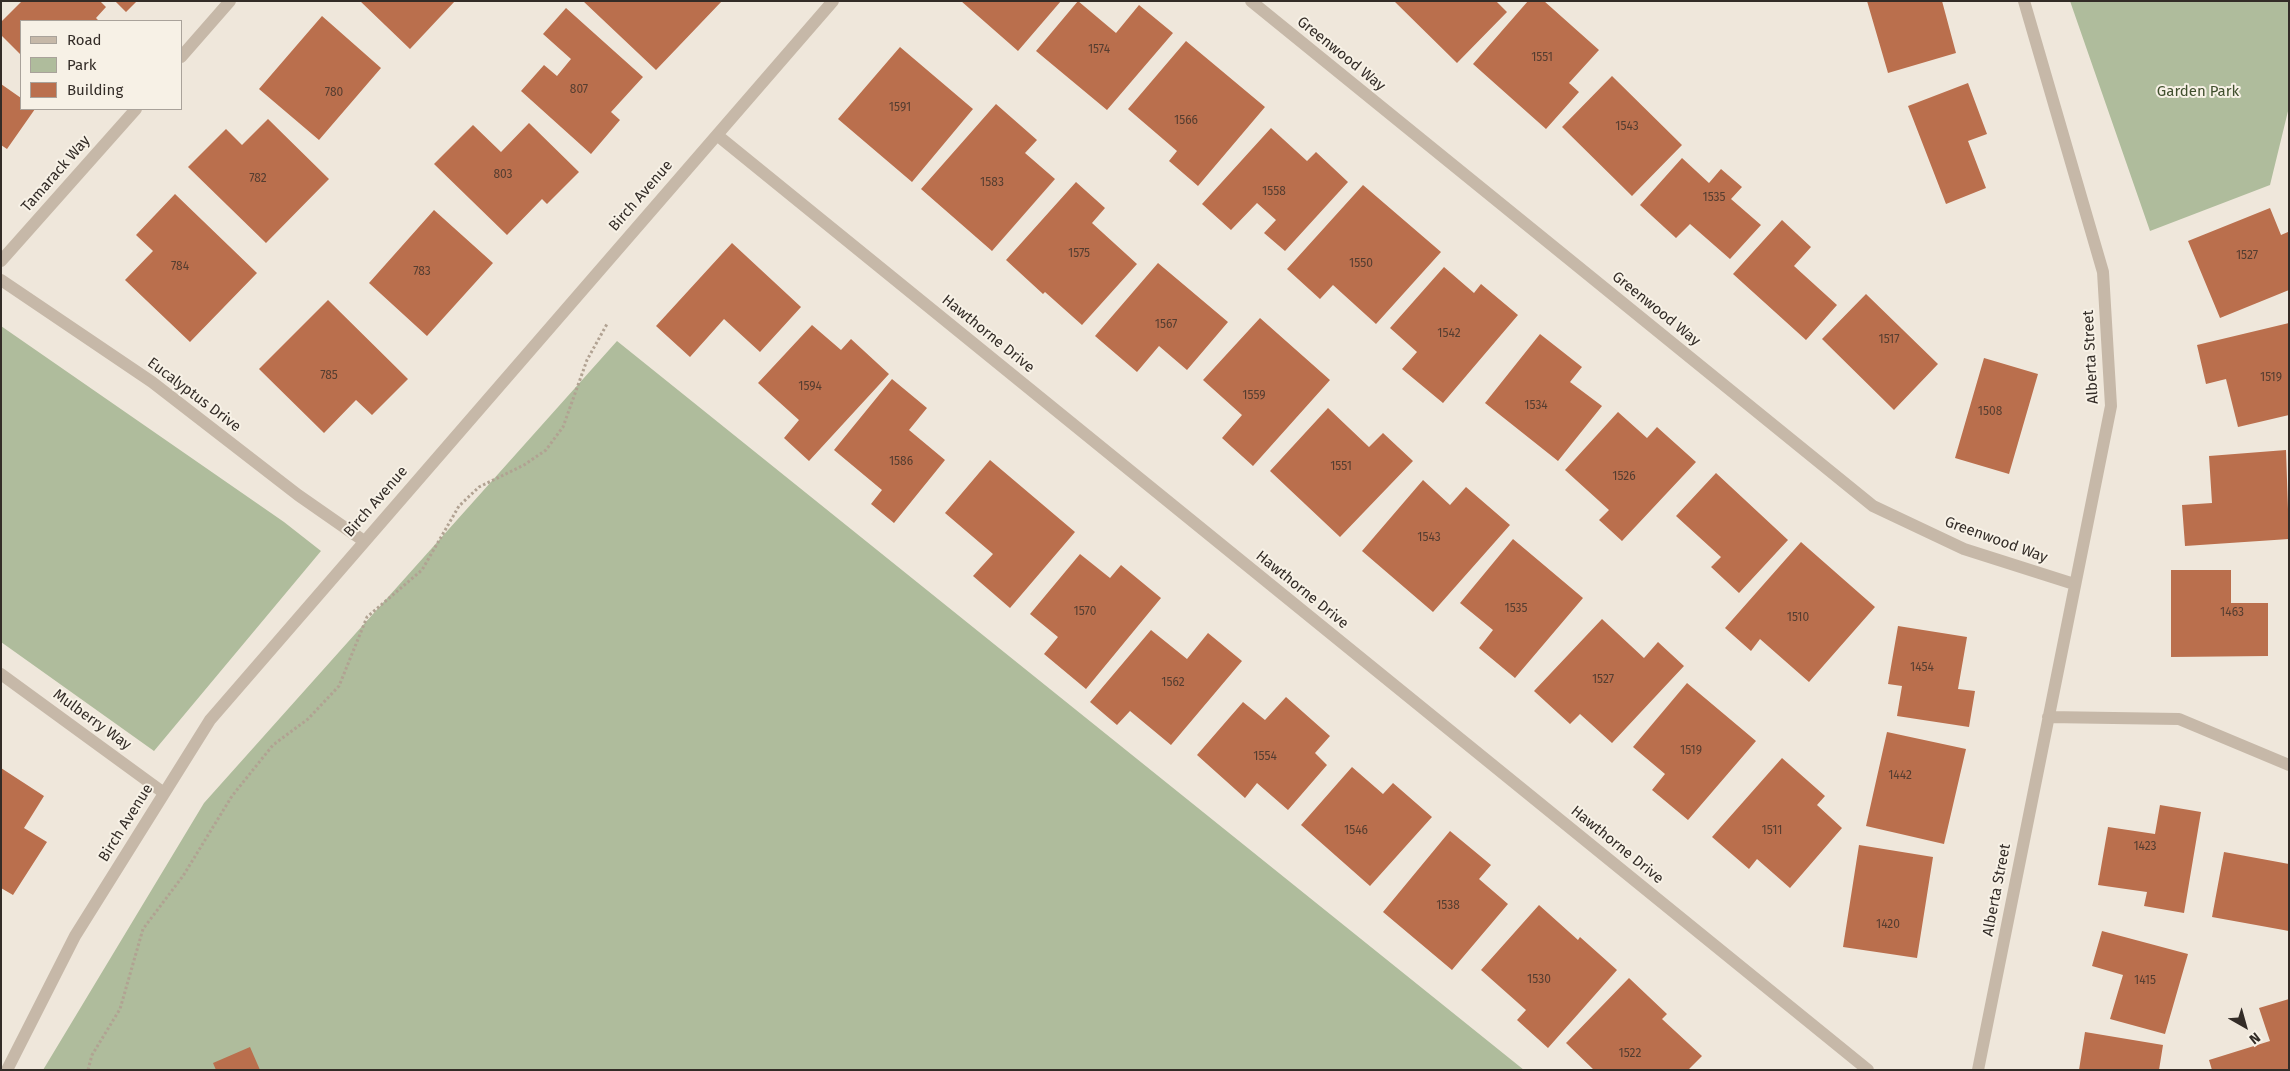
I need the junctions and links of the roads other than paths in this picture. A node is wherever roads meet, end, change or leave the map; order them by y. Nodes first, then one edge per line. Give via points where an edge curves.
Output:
1 (230, 1) edge
2 (833, 1) edge
3 (1251, 1) edge
4 (2024, 1) edge
5 (182, 56) edge
6 (135, 110) edge
7 (717, 135) junction
8 (1, 261) edge
9 (1, 280) edge
10 (364, 541) junction
11 (2074, 584) junction
12 (1, 674) edge
13 (2048, 717) junction
14 (2289, 765) edge
15 (164, 793) junction
16 (7, 1070) edge
17 (1868, 1070) edge
18 (1978, 1070) edge

1 - 5 street
2 - 7 street, Birch Avenue
3 - 11 street, Greenwood Way via 1873,506 1964,549
4 - 11 street, Alberta Street via 2103,272 2111,406
6 - 8 street, Tamarack Way
7 - 10 street, Birch Avenue
7 - 17 street, Hawthorne Drive
9 - 10 street, Eucalyptus Drive via 152,382 298,495
10 - 15 street, Birch Avenue via 210,720
11 - 13 street, Alberta Street
12 - 15 street, Mulberry Way
13 - 14 street via 2179,719
13 - 18 street, Alberta Street
15 - 16 street, Birch Avenue via 75,936

